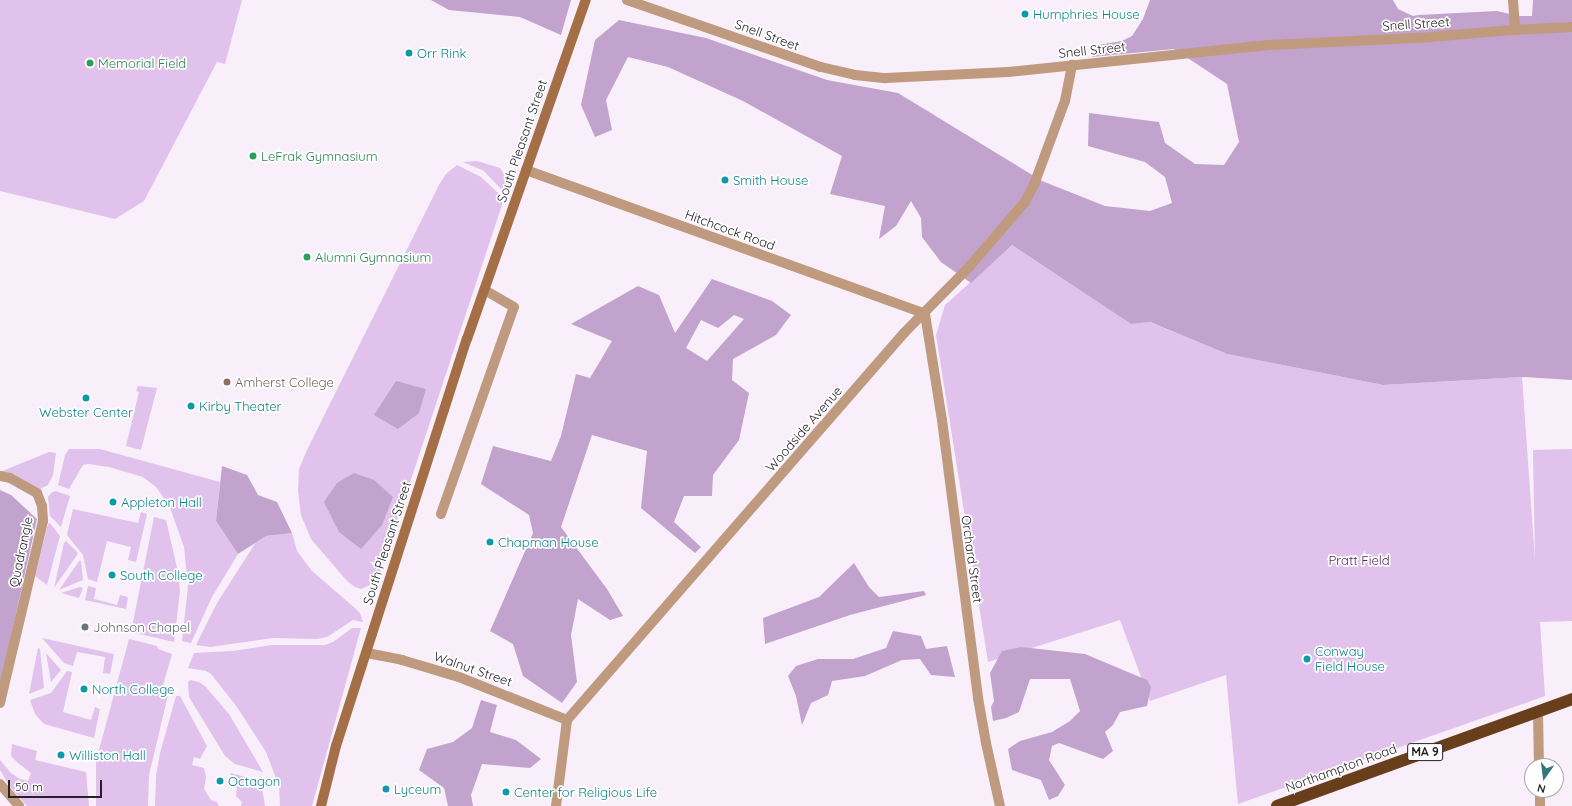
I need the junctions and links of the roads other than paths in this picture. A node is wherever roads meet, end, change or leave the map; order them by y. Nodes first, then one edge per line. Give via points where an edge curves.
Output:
1 (586, 0) edge
2 (626, 0) edge
3 (1513, 0) edge
4 (1572, 27) edge
5 (1515, 30) junction
6 (1072, 66) junction
7 (526, 170) junction
8 (484, 290) junction
9 (925, 314) junction
10 (0, 476) edge
11 (441, 514) dead end
12 (367, 653) junction
13 (1572, 699) edge
14 (0, 703) edge
15 (1538, 711) junction
16 (568, 720) junction
17 (1539, 758) edge
18 (0, 784) edge
19 (1282, 805) edge
20 (19, 806) edge
21 (321, 806) edge
22 (556, 806) edge
23 (1000, 806) edge

1 - 7 main road, South Pleasant Street
2 - 6 street, Snell Street via 807,63 856,75 886,78 930,77
3 - 5 street
4 - 5 street, Snell Street
5 - 6 street, Snell Street via 1269,45
6 - 9 street, Woodside Avenue via 1065,101 1025,202
7 - 8 main road, South Pleasant Street
7 - 9 street, Hitchcock Road
8 - 11 street via 514,307
8 - 12 main road, South Pleasant Street
9 - 16 street, Woodside Avenue via 904,333
9 - 23 street, Orchard Street via 942,420 975,678
10 - 14 street, Quadrangle via 10,478 37,493 42,506 43,521
12 - 16 street, Walnut Street via 459,677
12 - 21 main road, South Pleasant Street via 336,746
13 - 15 highway, Northampton Road / MA 9
15 - 17 street
15 - 19 highway, Northampton Road / MA 9
16 - 22 street
18 - 20 street

